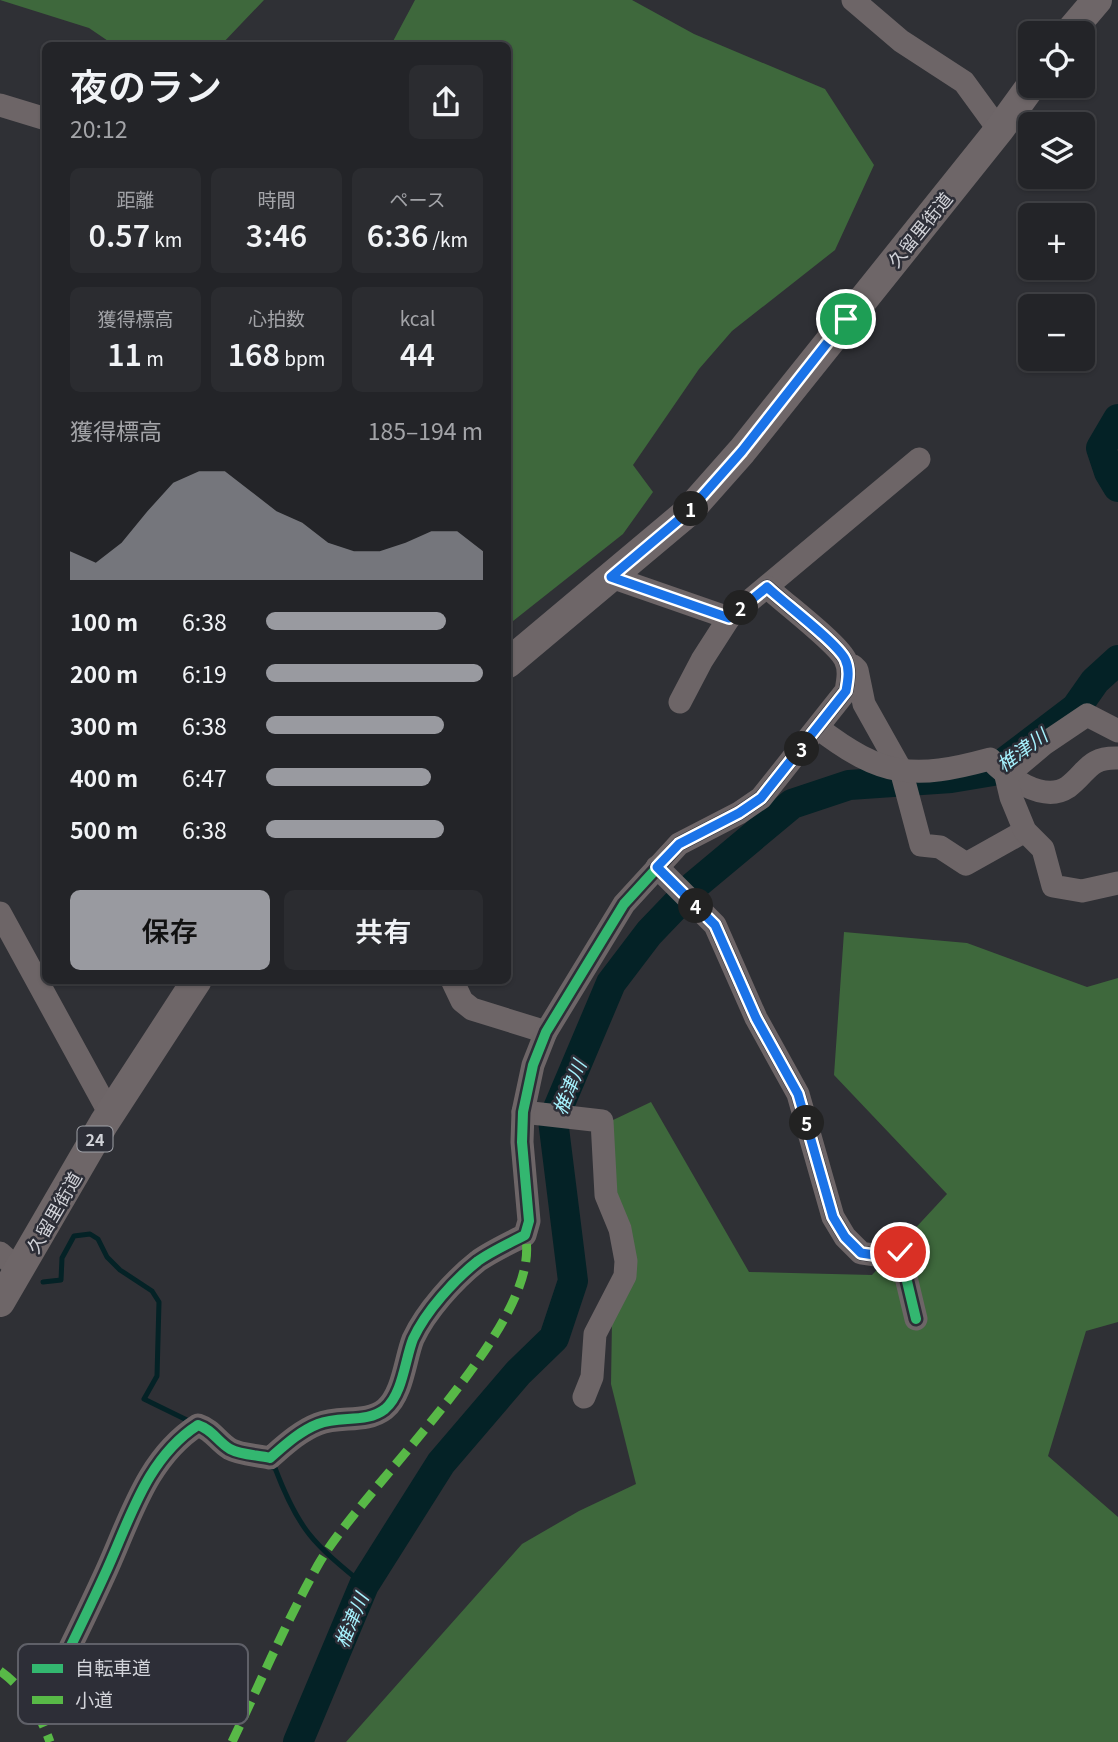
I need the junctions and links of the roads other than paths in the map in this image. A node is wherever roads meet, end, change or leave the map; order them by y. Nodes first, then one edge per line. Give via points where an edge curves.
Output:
1 (853, 0) edge
2 (1069, 0) edge
3 (1097, 0) edge
4 (1068, 21) edge
5 (1078, 21) edge
6 (1022, 98) edge
7 (0, 105) edge
8 (42, 118) edge
9 (999, 130) junction
10 (919, 460) dead end
11 (611, 577) junction
12 (767, 587) junction
13 (729, 618) junction
14 (845, 659) junction
15 (511, 660) edge
16 (680, 702) dead end
17 (818, 728) junction
18 (1118, 730) edge
19 (1118, 758) edge
20 (901, 770) junction
21 (1006, 776) junction
22 (1025, 831) junction
23 (657, 867) junction
24 (1118, 883) edge
25 (2, 923) edge
26 (194, 984) edge
27 (454, 984) edge
28 (546, 1032) junction
29 (523, 1112) junction
30 (110, 1114) junction
31 (10, 1261) edge
32 (0, 1302) edge
33 (916, 1319) dead end
34 (584, 1397) dead end
35 (70, 1644) edge

1 - 9 street via 901,41 964,82
2 - 4 main road
3 - 5 main road
6 - 9 main road, 久留里街道
7 - 8 street
9 - 11 main road, 久留里街道 via 742,451 688,512
10 - 12 street
11 - 13 street
11 - 15 main road, 久留里街道
12 - 13 street
12 - 14 street
13 - 16 street
14 - 17 street via 846,691
14 - 20 street via 857,670 864,704
17 - 20 street via 854,755 881,768
17 - 23 street via 761,798 679,844
18 - 21 street via 1087,715
19 - 21 street via 1087,765 1067,788 1055,792
20 - 21 street via 950,770 990,759
20 - 22 street via 921,845 940,847 966,864
21 - 22 street
22 - 24 street via 1043,849 1054,886 1082,891
23 - 28 street via 624,904
23 - 33 street via 715,925 756,1018 798,1094 833,1217 861,1253 881,1256 900,1252
25 - 30 street
26 - 30 main road, 久留里街道 / 24
27 - 28 street via 472,1009
28 - 29 street
29 - 34 street via 602,1121 606,1195 620,1229 626,1261 625,1276 595,1334 592,1377
29 - 35 street via 529,1221 525,1235 479,1261 424,1319 386,1408 364,1419 317,1424 270,1458 233,1451 211,1429 198,1425 183,1435 157,1463 137,1499
30 - 31 main road, 久留里街道 / 24
31 - 32 main road, 久留里街道 / 24

